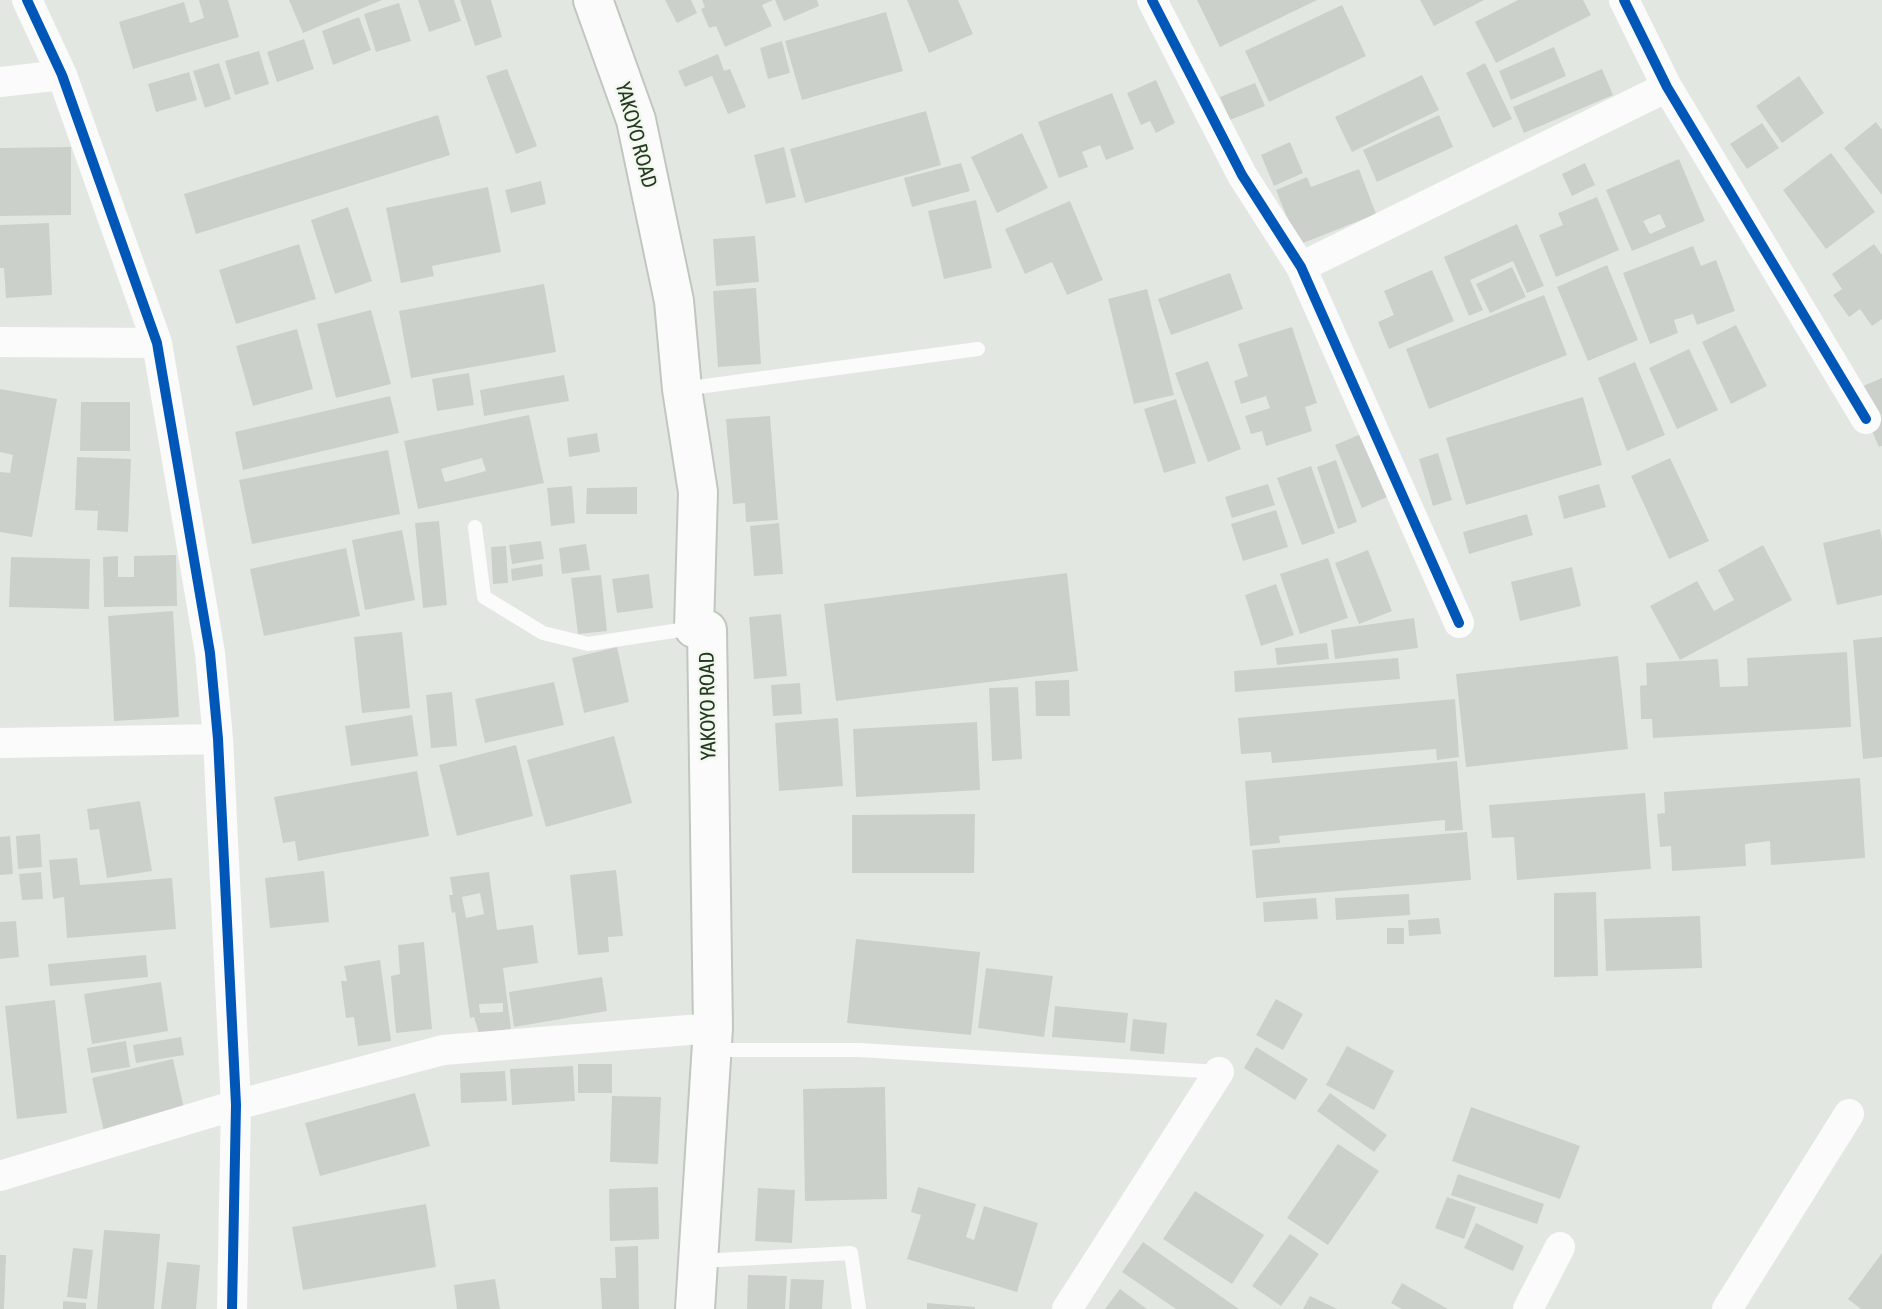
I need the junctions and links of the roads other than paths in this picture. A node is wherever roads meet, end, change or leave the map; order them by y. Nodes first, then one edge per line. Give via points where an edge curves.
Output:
1 (27, 0) edge
2 (593, 0) edge
3 (1152, 0) edge
4 (1624, 0) edge
5 (62, 75) junction
6 (0, 82) edge
7 (1667, 86) junction
8 (1301, 267) junction
9 (0, 342) edge
10 (158, 343) junction
11 (978, 349) dead end
12 (682, 389) junction
13 (1866, 419) dead end
14 (475, 527) dead end
15 (1459, 623) dead end
16 (694, 628) junction
17 (218, 740) junction
18 (0, 743) edge
19 (712, 1039) junction
20 (1219, 1072) joint
21 (236, 1105) junction
22 (1849, 1114) dead end
23 (0, 1176) edge
24 (1560, 1247) dead end
25 (697, 1261) junction
26 (232, 1309) edge
27 (695, 1309) edge
28 (859, 1309) edge
29 (1067, 1309) edge
30 (1528, 1309) edge
31 (1727, 1309) edge

1 - 5 street
2 - 12 main road, YAKOYO ROAD via 636,120 674,302
3 - 8 street via 1242,175
4 - 7 street
5 - 6 street
5 - 10 street
7 - 8 street
7 - 13 street
8 - 15 street
9 - 10 street
10 - 17 street via 210,653
11 - 12 lane
12 - 16 main road, YAKOYO ROAD via 698,492
14 - 16 lane via 484,597 543,633 589,644
16 - 19 main road, YAKOYO ROAD via 707,630
17 - 18 street
17 - 21 street
19 - 20 lane
19 - 21 street via 443,1050
19 - 25 main road, YAKOYO ROAD
20 - 29 street
21 - 23 street
21 - 26 street
22 - 31 street
24 - 30 street
25 - 27 main road, YAKOYO ROAD
25 - 28 lane via 851,1253

